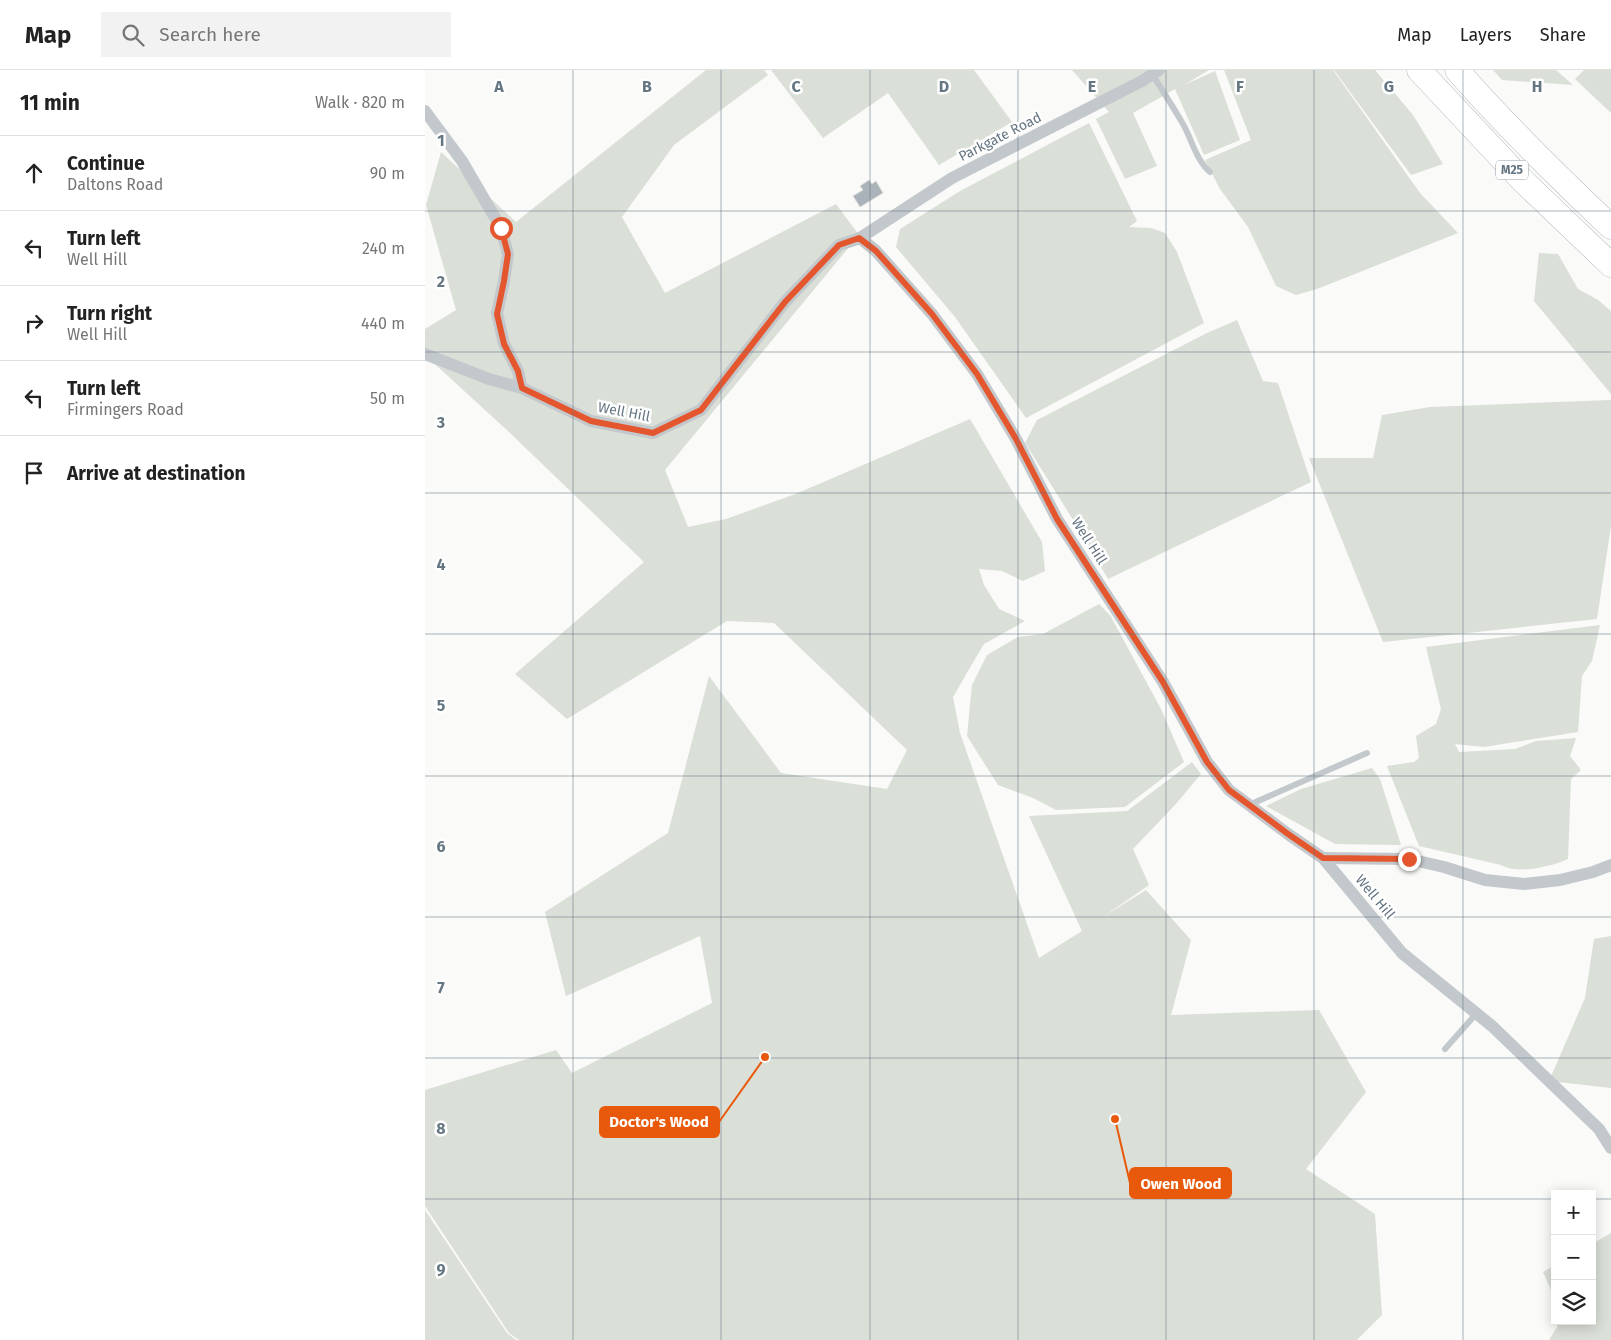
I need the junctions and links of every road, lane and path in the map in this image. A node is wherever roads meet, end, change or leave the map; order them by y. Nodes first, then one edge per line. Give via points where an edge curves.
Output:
1 (1419, 70) edge
2 (1457, 70) edge
3 (1155, 72) edge
4 (425, 111) edge
5 (1210, 172) dead end
6 (1611, 227) edge
7 (859, 238) junction
8 (1611, 265) edge
9 (425, 354) edge
10 (522, 388) junction
11 (1367, 753) dead end
12 (1248, 805) junction
13 (1323, 858) junction
14 (1611, 865) edge
15 (1477, 1014) junction
16 (1445, 1048) dead end
17 (1611, 1148) edge

1 - 8 highway, M25 via 1522,180
2 - 6 highway, M25
3 - 5 lane via 1198,157
3 - 7 street, Parkgate Road via 952,178
4 - 10 street via 462,161 501,228 508,254 497,314 504,344 518,371
7 - 10 street, Well Hill via 839,245 785,302 701,410 653,433 591,421
7 - 12 street, Well Hill via 876,251 932,314 977,374 1016,439 1057,519 1163,682 1207,762 1229,790
9 - 10 street, Well Hill
11 - 12 lane
12 - 13 street, Well Hill
13 - 14 street via 1409,859 1485,880 1524,884 1560,880
13 - 15 street, Well Hill via 1402,952
15 - 16 lane
15 - 17 street, Well Hill via 1599,1129

